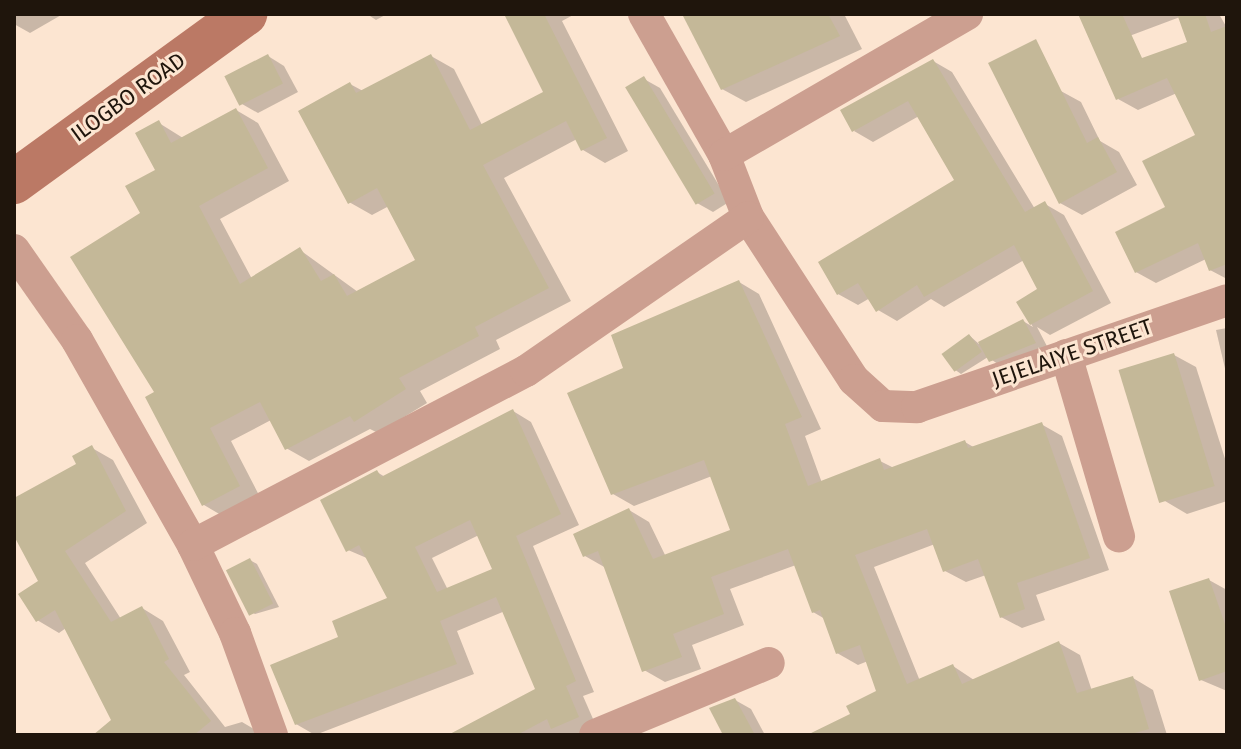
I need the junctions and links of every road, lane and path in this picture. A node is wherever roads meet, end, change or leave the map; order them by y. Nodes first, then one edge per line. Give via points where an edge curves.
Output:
1 (245, 14) edge
2 (644, 14) edge
3 (967, 14) edge
4 (724, 155) junction
5 (14, 182) edge
6 (748, 217) junction
7 (14, 250) edge
8 (1227, 300) edge
9 (1066, 355) junction
10 (1119, 536) dead end
11 (193, 545) junction
12 (769, 663) dead end
13 (272, 735) edge
14 (595, 735) edge

1 - 5 main road, ILOGBO ROAD
2 - 4 street
3 - 4 street
4 - 6 street
6 - 9 street, JEJELAIYE STREET via 867,395 883,406 917,407
6 - 11 street via 526,371
7 - 11 street via 77,340
8 - 9 street, JEJELAIYE STREET
9 - 10 street
11 - 13 street via 235,633
12 - 14 street

